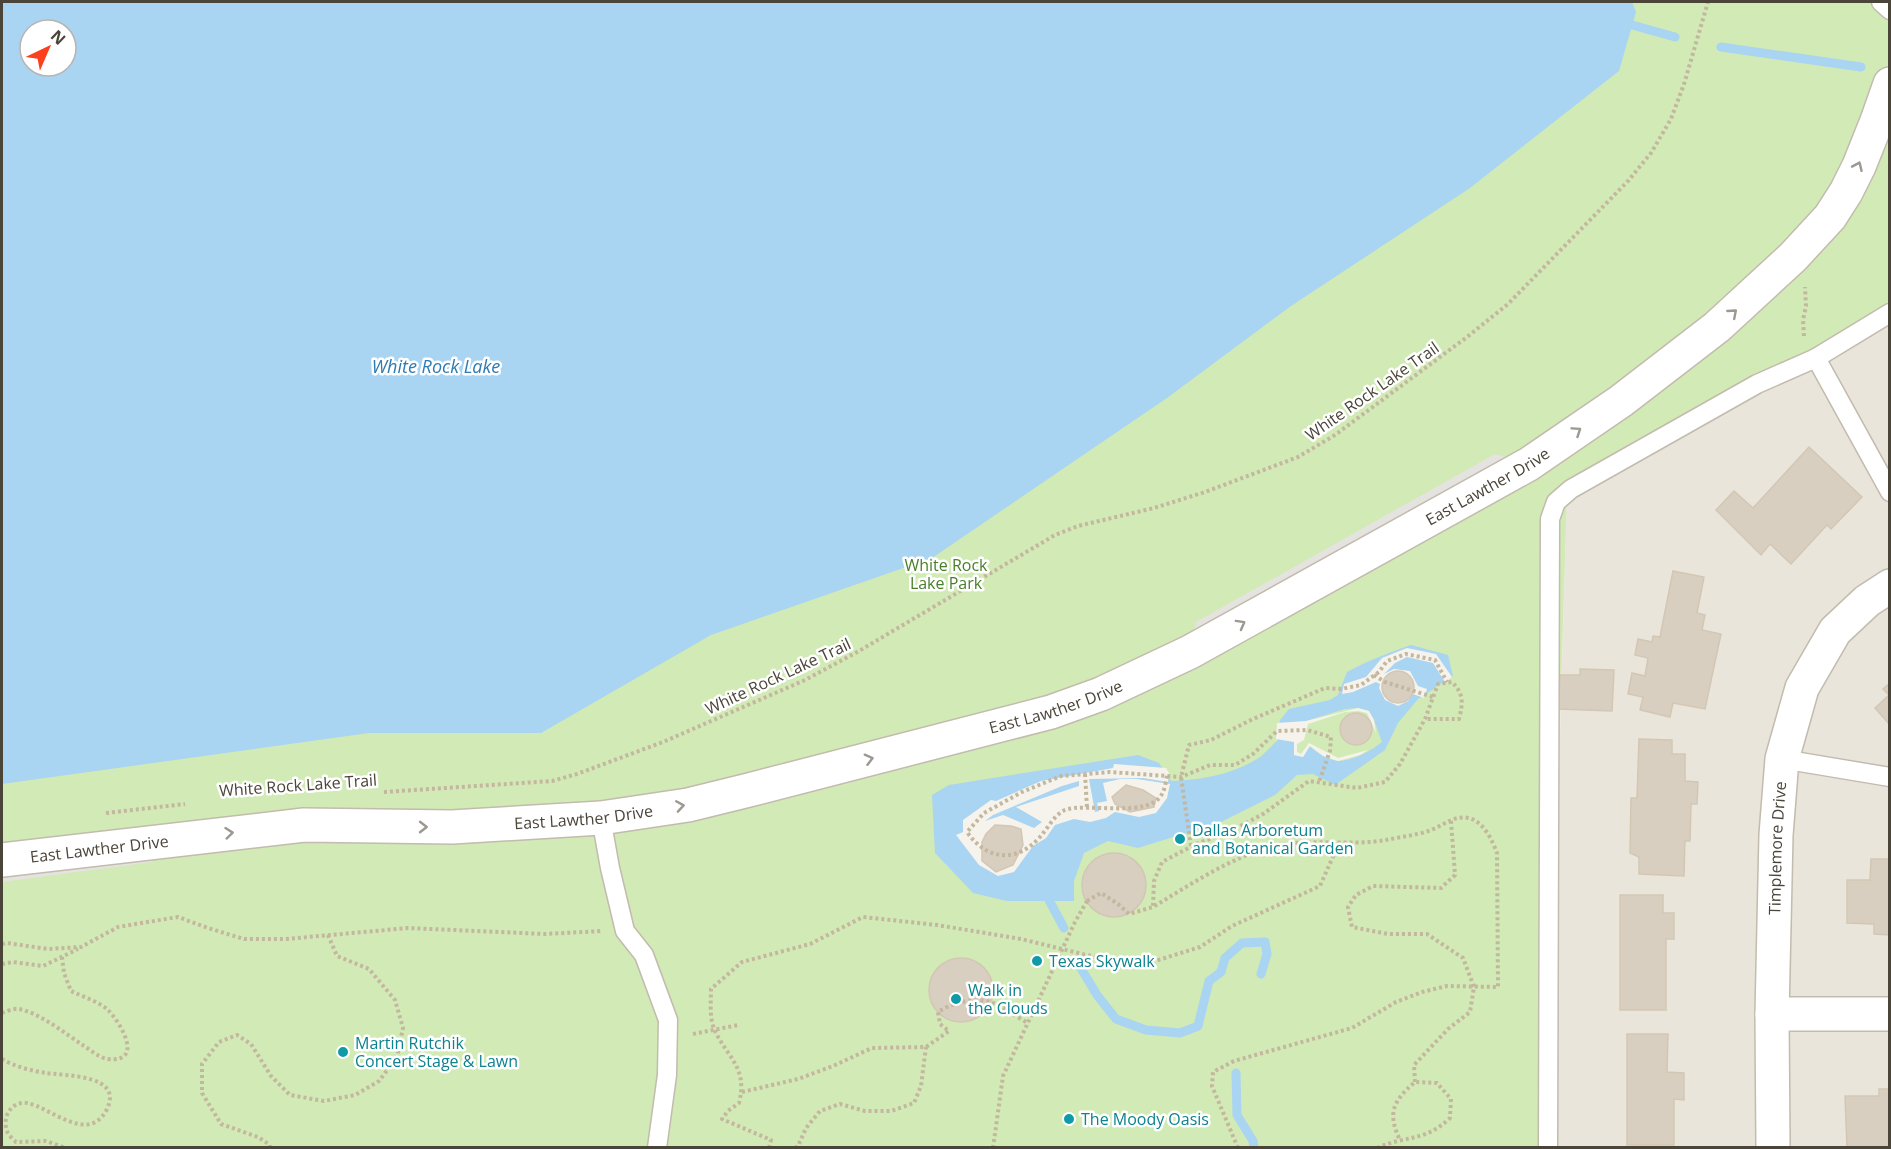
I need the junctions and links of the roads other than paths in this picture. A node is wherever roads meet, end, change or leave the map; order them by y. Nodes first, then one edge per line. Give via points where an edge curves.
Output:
1 (1881, 2) edge
2 (1890, 10) edge
3 (1890, 84) edge
4 (1890, 313) edge
5 (1816, 358) junction
6 (1890, 492) edge
7 (1890, 586) edge
8 (1782, 759) junction
9 (1890, 777) edge
10 (601, 818) junction
11 (2, 860) edge
12 (1772, 1014) junction
13 (1890, 1014) edge
14 (657, 1148) edge
15 (1548, 1148) edge
16 (1773, 1148) edge

1 - 2 lane
10 -> 3 street, East Lawther Drive via 739,793 1051,712 1101,694 1190,652 1529,464 1621,401 1717,327 1793,257 1830,217 1846,192
4 - 5 lane
5 - 6 lane
5 - 15 lane via 1757,384 1571,489 1556,502 1550,531
7 - 8 street, Timplemore Drive via 1835,631 1802,688
8 - 9 lane
8 - 12 street, Timplemore Drive via 1776,835
11 -> 10 street, East Lawther Drive via 304,825 452,827
10 - 14 lane via 626,931 644,955 668,1020 667,1075
12 - 13 street
12 - 16 street, Timplemore Drive

